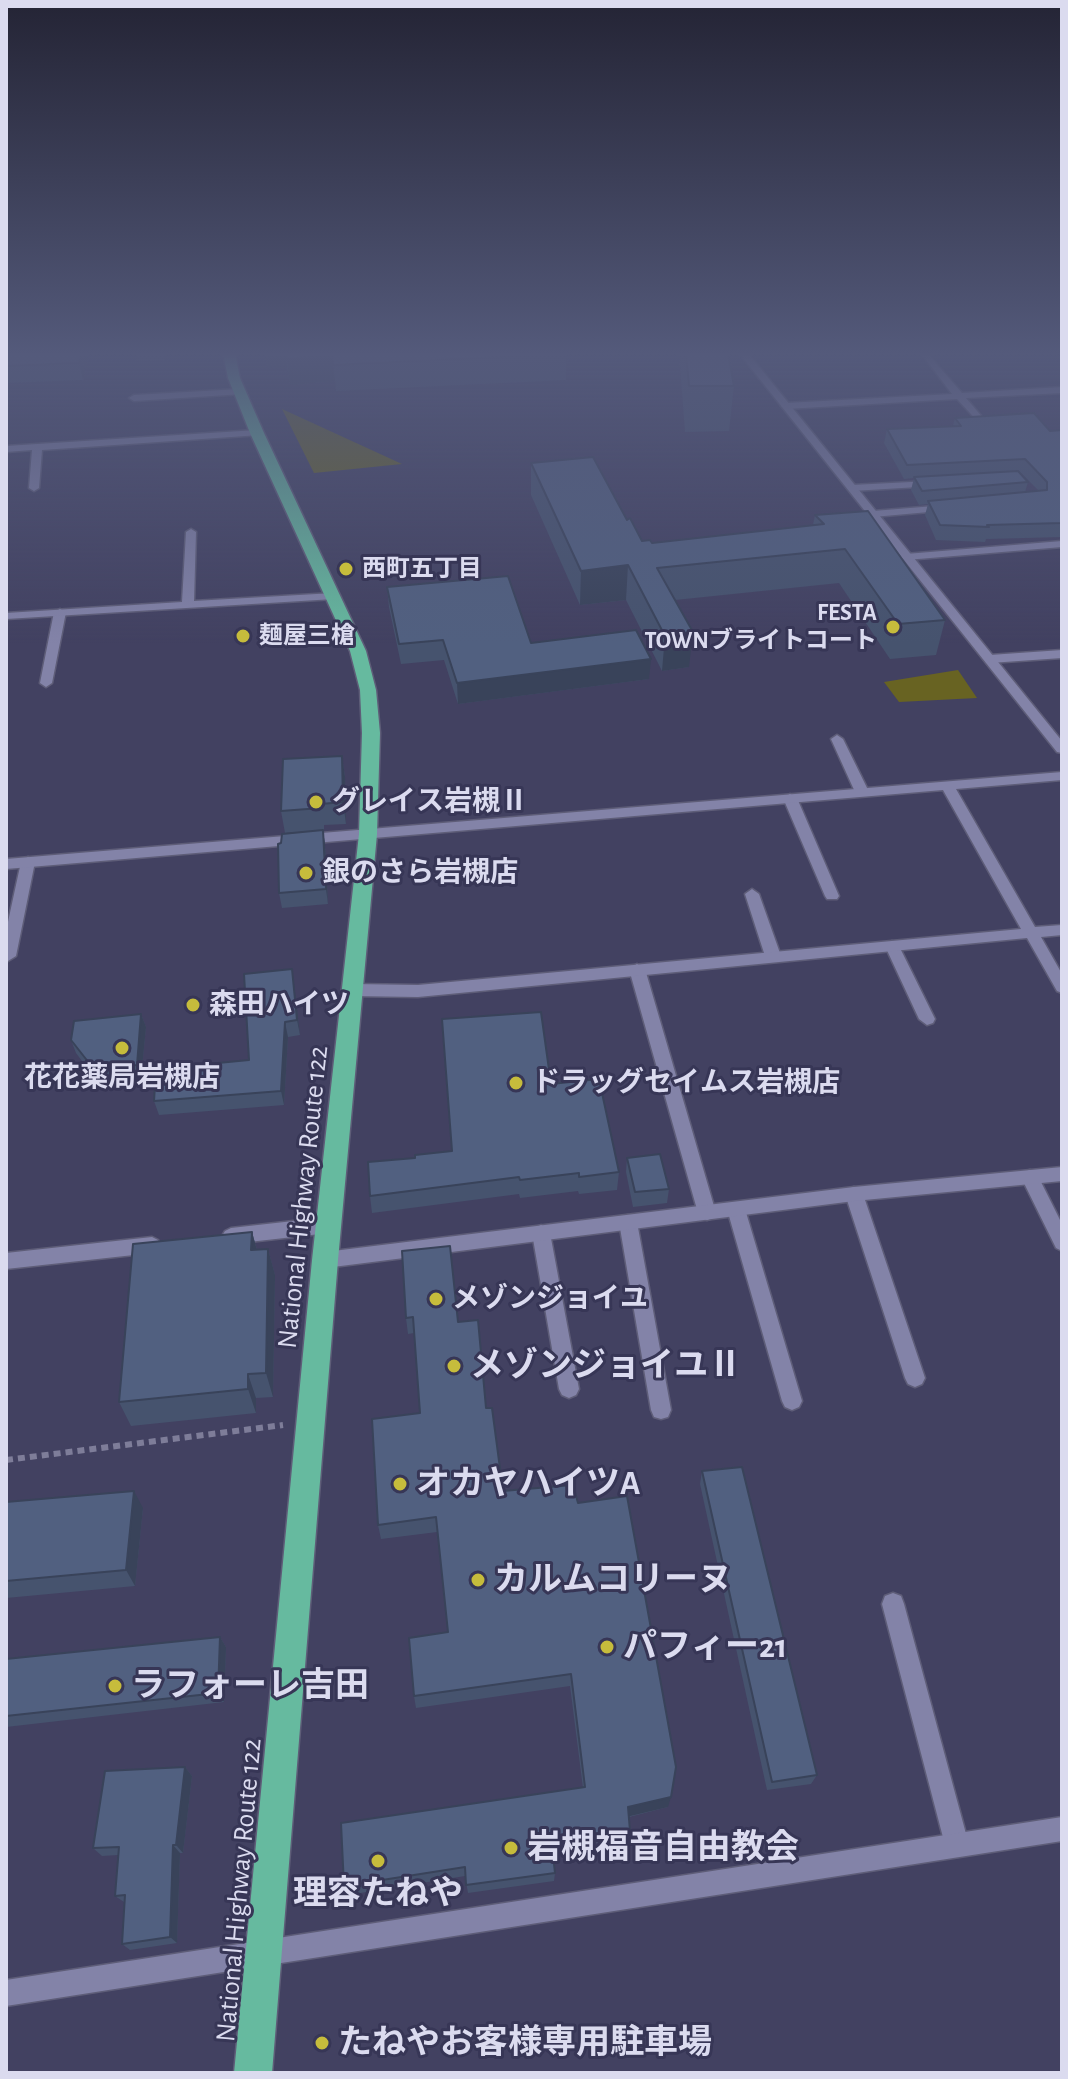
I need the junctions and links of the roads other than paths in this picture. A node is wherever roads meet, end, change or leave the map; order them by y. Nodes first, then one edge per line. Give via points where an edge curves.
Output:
1 (37, 450) edge
2 (265, 450) edge
3 (821, 450) edge
4 (943, 483) edge
5 (34, 488) dead end
6 (852, 488) junction
7 (962, 507) edge
8 (873, 514) junction
9 (191, 532) dead end
10 (1062, 544) edge
11 (906, 557) junction
12 (334, 596) junction
13 (188, 604) junction
14 (60, 612) junction
15 (6, 616) edge
16 (1062, 654) edge
17 (990, 659) junction
18 (46, 683) dead end
19 (837, 739) dead end
20 (1062, 749) edge
21 (1062, 776) edge
22 (947, 785) junction
23 (862, 792) junction
24 (790, 798) junction
25 (368, 834) junction
26 (28, 862) junction
27 (6, 864) edge
28 (752, 894) dead end
29 (832, 896) dead end
30 (1062, 930) edge
31 (1033, 933) junction
32 (892, 946) junction
33 (8, 956) dead end
34 (773, 956) junction
35 (637, 969) junction
36 (1062, 987) edge
37 (353, 990) junction
38 (927, 1019) dead end
39 (1062, 1174) edge
40 (1030, 1177) junction
41 (854, 1194) junction
42 (736, 1209) junction
43 (707, 1213) junction
44 (628, 1222) junction
45 (329, 1225) junction
46 (541, 1233) junction
47 (206, 1239) edge
48 (175, 1242) edge
49 (1062, 1243) edge
50 (325, 1260) junction
51 (6, 1261) edge
52 (915, 1378) dead end
53 (569, 1389) dead end
54 (792, 1401) dead end
55 (661, 1410) dead end
56 (893, 1604) dead end
57 (1062, 1829) edge
58 (957, 1845) junction
59 (263, 1951) junction
60 (6, 1993) edge
61 (253, 2073) edge

1 - 5 street
2 - 12 highway, National Highway Route 122
3 - 6 street
4 - 6 street
6 - 8 street
7 - 8 street
8 - 11 street
9 - 13 street
10 - 11 street
11 - 17 street
12 - 13 street
12 - 25 highway, National Highway Route 122 via 368,690
13 - 14 street
14 - 15 street
14 - 18 street
16 - 17 street
17 - 20 street
19 - 23 street
21 - 22 street
22 - 23 street
22 - 31 street
23 - 24 street
24 - 25 street
24 - 29 street
25 - 26 street
25 - 37 highway, National Highway Route 122
26 - 27 street
26 - 33 street
28 - 34 street
30 - 31 street
31 - 32 street
31 - 36 street
32 - 34 street
32 - 38 street
34 - 35 street
35 - 37 street via 418,991
35 - 43 street
37 - 45 highway, National Highway Route 122
39 - 40 street
40 - 41 street
40 - 49 street
41 - 42 street
41 - 52 street
42 - 43 street
42 - 54 street
43 - 44 street
44 - 46 street
44 - 55 street
45 - 47 street
45 - 50 highway, National Highway Route 122
46 - 50 street
46 - 53 street
48 - 51 street
50 - 59 highway, National Highway Route 122
56 - 58 street
57 - 58 street
58 - 59 street
59 - 60 street
59 - 61 highway, National Highway Route 122

